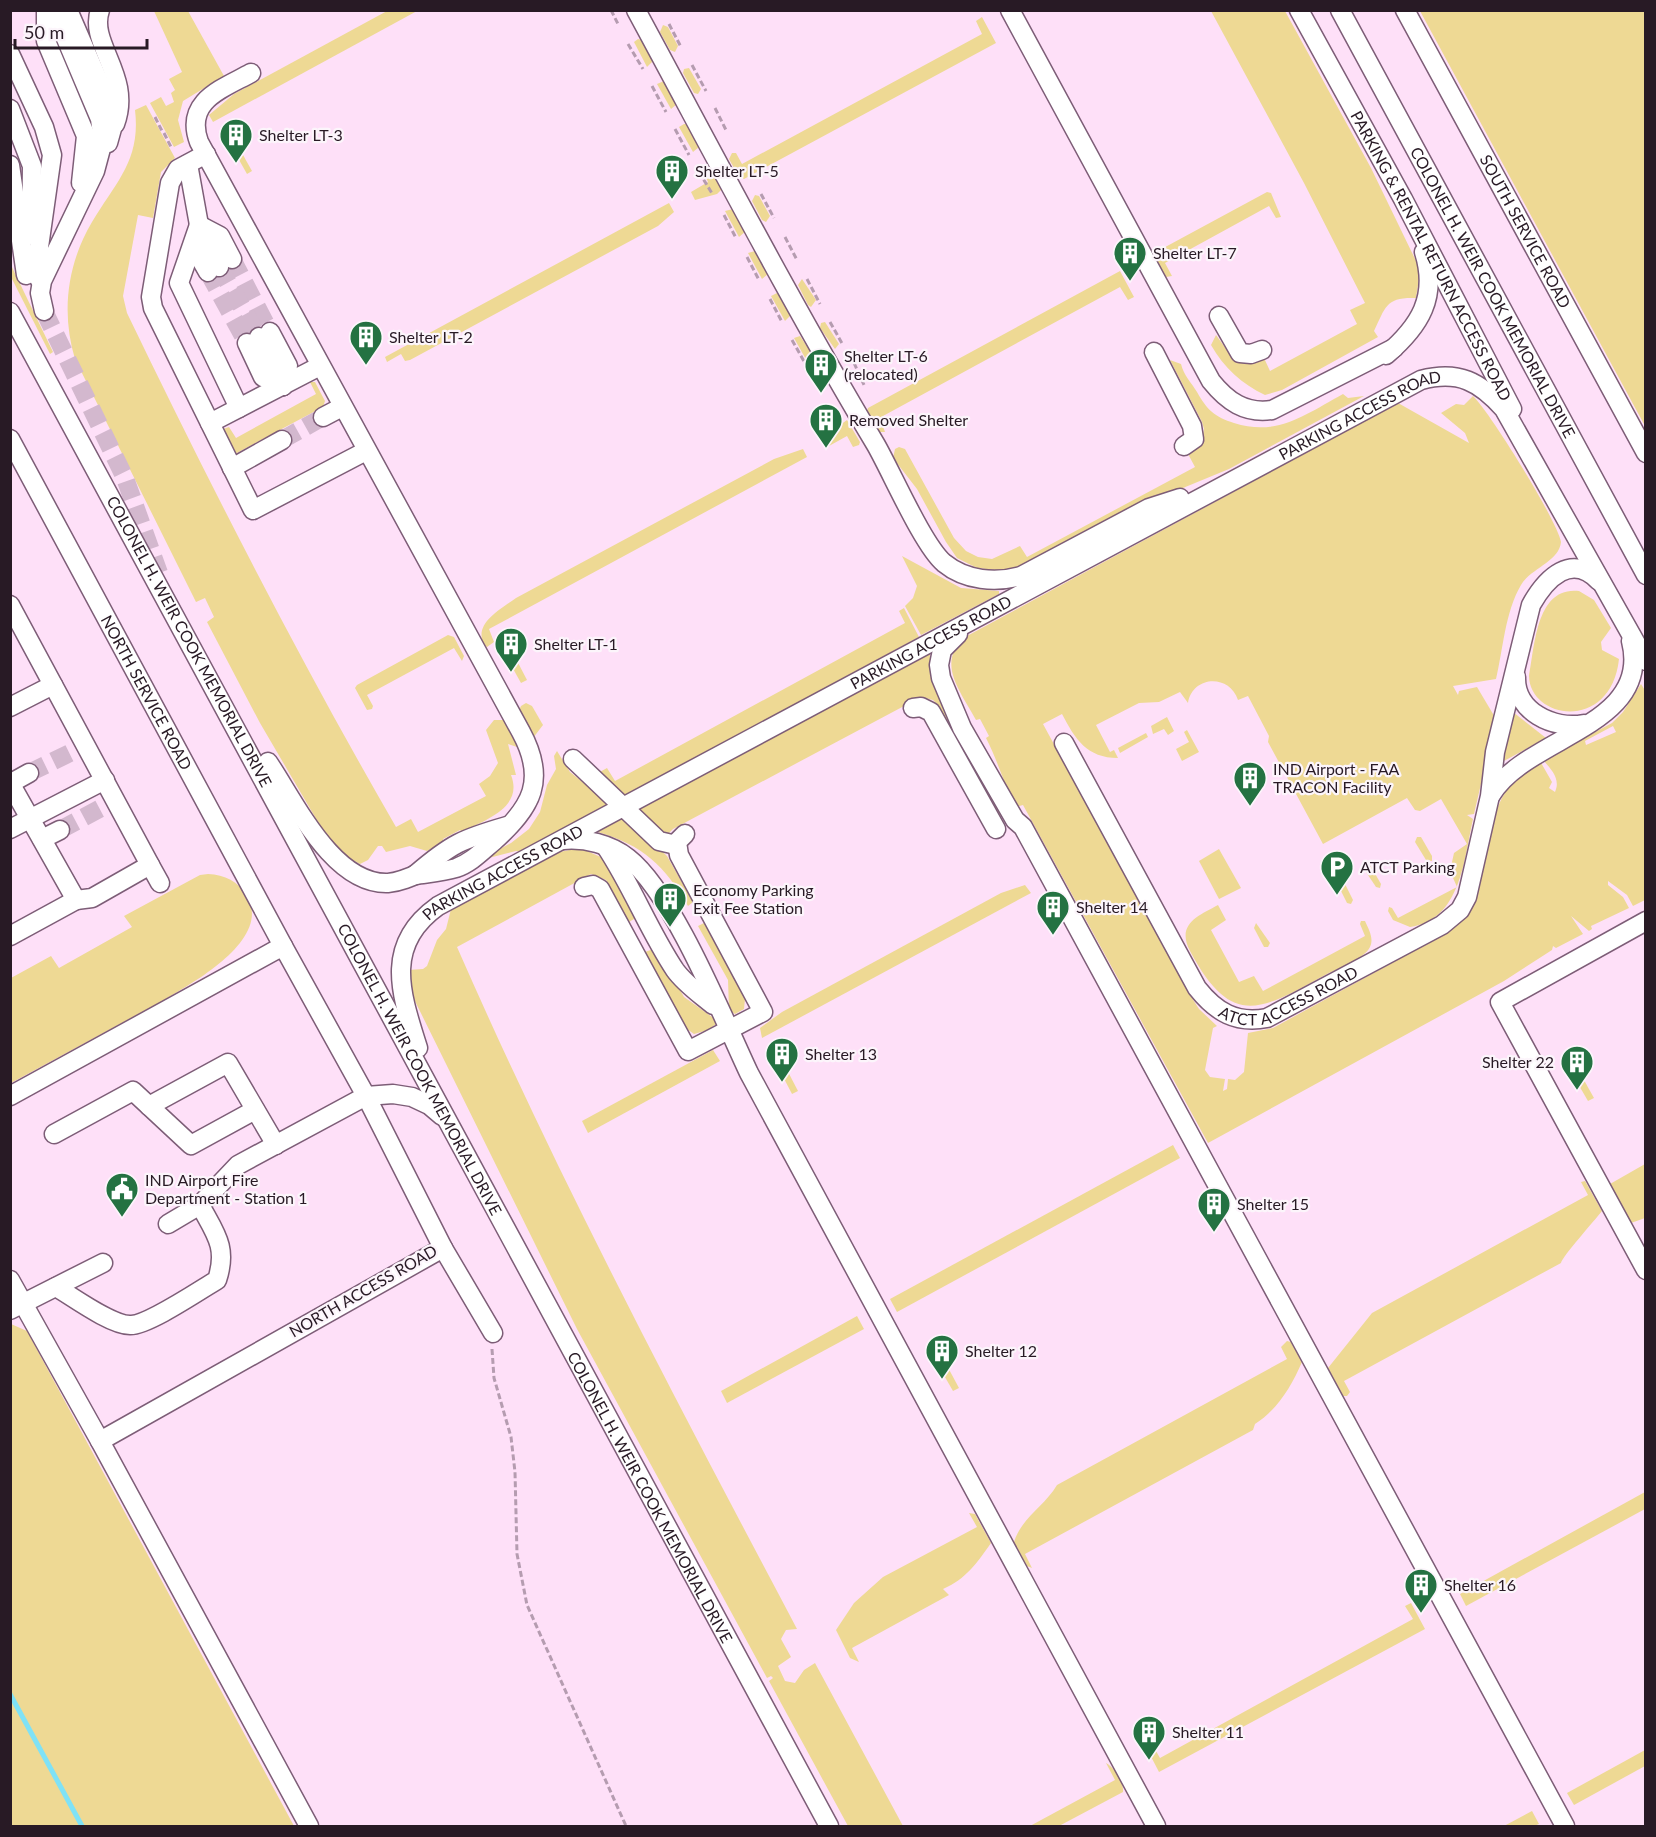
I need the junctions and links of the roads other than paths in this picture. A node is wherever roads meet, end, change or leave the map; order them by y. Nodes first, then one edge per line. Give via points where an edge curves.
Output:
1 (47, 10) edge
2 (58, 10) edge
3 (68, 10) edge
4 (100, 10) edge
5 (636, 10) edge
6 (1010, 10) edge
7 (1299, 10) edge
8 (1308, 10) edge
9 (1340, 10) edge
10 (1405, 10) edge
11 (10, 54) edge
12 (1333, 71) junction
13 (251, 74) dead end
14 (10, 77) edge
15 (10, 109) edge
16 (111, 135) junction
17 (10, 137) edge
18 (206, 154) junction
19 (188, 164) junction
20 (10, 165) edge
21 (95, 171) junction
22 (1414, 220) junction
23 (31, 224) junction
24 (199, 225) junction
25 (63, 235) junction
26 (14, 245) edge
27 (37, 292) junction
28 (44, 311) tunnel mouth
29 (10, 312) edge
30 (1219, 316) dead end
31 (1262, 350) dead end
32 (1154, 352) dead end
33 (320, 366) junction
34 (283, 386) junction
35 (342, 406) junction
36 (239, 408) junction
37 (323, 417) tunnel mouth
38 (210, 423) junction
39 (10, 439) edge
40 (282, 440) tunnel mouth
41 (1184, 446) dead end
42 (366, 451) junction
43 (1646, 453) edge
44 (232, 468) junction
45 (1221, 486) junction
46 (1558, 502) junction
47 (1646, 575) edge
48 (1606, 590) junction
49 (1005, 603) junction
50 (10, 605) edge
51 (1629, 630) junction
52 (18, 636) edge
53 (199, 658) junction
54 (1646, 661) edge
55 (1517, 663) junction
56 (53, 685) junction
57 (10, 707) edge
58 (914, 708) dead end
59 (1591, 722) junction
60 (1064, 743) dead end
61 (573, 759) dead end
62 (29, 773) tunnel mouth
63 (105, 780) junction
64 (10, 783) edge
65 (1490, 796) junction
66 (622, 807) junction
67 (30, 819) junction
68 (10, 829) edge
69 (60, 830) tunnel mouth
70 (996, 830) dead end
71 (42, 839) junction
72 (562, 840) junction
73 (606, 847) junction
74 (150, 866) junction
75 (160, 883) dead end
76 (584, 887) dead end
77 (76, 900) junction
78 (1646, 921) edge
79 (10, 936) edge
80 (282, 946) junction
81 (724, 1021) junction
82 (430, 1088) junction
83 (10, 1096) edge
84 (366, 1096) junction
85 (149, 1106) junction
86 (255, 1110) junction
87 (447, 1121) junction
88 (54, 1134) dead end
89 (276, 1144) junction
90 (200, 1205) junction
91 (168, 1224) dead end
92 (443, 1248) junction
93 (103, 1263) dead end
94 (1646, 1270) edge
95 (10, 1280) edge
96 (56, 1287) junction
97 (17, 1307) edge
98 (493, 1334) road end
99 (100, 1441) junction
100 (309, 1827) edge
101 (829, 1827) edge
102 (1156, 1827) edge
103 (1565, 1827) edge

1 - 25 street via 46,41 86,136 79,192
2 - 21 street via 103,129
3 - 16 street via 112,114
4 - 16 street via 98,26 120,89 120,109
5 - 45 street via 851,405 898,485 918,506 958,572 989,580 1022,576 1149,508
6 - 22 street via 1211,381 1239,406 1261,412 1318,402 1353,383 1413,329 1426,306 1429,268
7 - 12 street, PARKING & RENTAL RETURN ACCESS ROAD
8 - 12 street
9 - 47 street, COLONEL H. WEIR COOK MEMORIAL DRIVE
10 - 43 street, SOUTH SERVICE ROAD
11 - 27 street via 44,127 52,155
12 - 22 street, PARKING & RENTAL RETURN ACCESS ROAD
13 - 18 street via 216,92 200,106 195,132
14 - 23 street via 40,152
15 - 23 street via 32,166
16 - 21 street
17 - 26 street via 24,183
18 - 19 street
18 - 33 street
19 - 24 street
19 - 38 street via 178,169 170,183 151,297
20 - 26 street
21 - 25 street
22 - 46 street, PARKING & RENTAL RETURN ACCESS ROAD
23 - 27 street via 30,258
24 - 24 street via 196,251 220,266 220,236
24 - 36 street via 178,283
25 - 27 street
26 - 27 street
27 - 28 street
29 - 53 street, COLONEL H. WEIR COOK MEMORIAL DRIVE
30 - 31 street via 1240,353
32 - 41 street via 1192,426 1194,439
33 - 34 street
33 - 35 street
34 - 34 street via 263,377 259,338 288,366
34 - 36 street
35 - 37 street
35 - 42 street
36 - 38 street
38 - 44 street
39 - 80 street, NORTH SERVICE ROAD
40 - 44 street
42 - 44 street via 253,510
42 - 53 street via 526,741 534,763 531,796 512,825 473,859 456,868 399,881 378,882 357,875 337,861
45 - 46 street, PARKING ACCESS ROAD via 1405,386 1434,376 1486,389 1504,409
45 - 49 street, PARKING ACCESS ROAD
46 - 48 street
48 - 51 street
48 - 55 street, ATCT ACCESS ROAD via 1591,573 1580,568 1553,576 1531,605
49 - 66 street, PARKING ACCESS ROAD
49 - 103 street via 957,634 946,645 939,665 966,736 1015,820 1023,826
50 - 52 street
51 - 54 street
51 - 59 street, ATCT ACCESS ROAD via 1635,654 1623,697
52 - 56 street
53 - 82 street, COLONEL H. WEIR COOK MEMORIAL DRIVE
55 - 59 street via 1517,693 1527,707 1562,726
55 - 65 street, ATCT ACCESS ROAD via 1495,752
56 - 57 street
56 - 63 street via 79,748
58 - 70 street via 931,712
59 - 65 street, ATCT ACCESS ROAD via 1510,771
60 - 65 street, ATCT ACCESS ROAD via 1197,988 1214,1007 1244,1020 1282,1012 1442,925 1460,910 1467,897
61 - 66 street
62 - 64 street
63 - 67 street
63 - 74 street via 108,804
64 - 67 street
66 - 72 street, PARKING ACCESS ROAD
66 - 81 street via 659,841 680,840 762,1012
67 - 68 street
67 - 71 street
69 - 71 street
71 - 77 street
72 - 73 street via 583,839
72 - 82 street, PARKING ACCESS ROAD via 438,906 420,920 408,937 400,958 401,982
73 - 81 street via 675,969
73 - 81 street via 631,854 667,885 705,954
74 - 75 street
74 - 77 street via 92,898
76 - 81 street via 593,885 600,889 688,1052
77 - 79 street
78 - 94 street via 1500,1002
80 - 83 street
80 - 84 street, NORTH ACCESS ROAD
81 - 102 street
82 - 87 street, COLONEL H. WEIR COOK MEMORIAL DRIVE
84 - 87 street via 412,1097 429,1105
84 - 89 street
84 - 92 street, NORTH ACCESS ROAD
85 - 86 street via 191,1145
85 - 86 street via 228,1064
85 - 88 street via 133,1091
86 - 89 street
87 - 101 street, COLONEL H. WEIR COOK MEMORIAL DRIVE
89 - 90 street via 238,1165
90 - 91 street
90 - 96 street via 222,1246 223,1263 217,1280 146,1321 131,1326 114,1321
92 - 98 street
92 - 99 street, NORTH ACCESS ROAD
93 - 96 street
95 - 97 street
96 - 97 street
97 - 99 street
99 - 100 street

